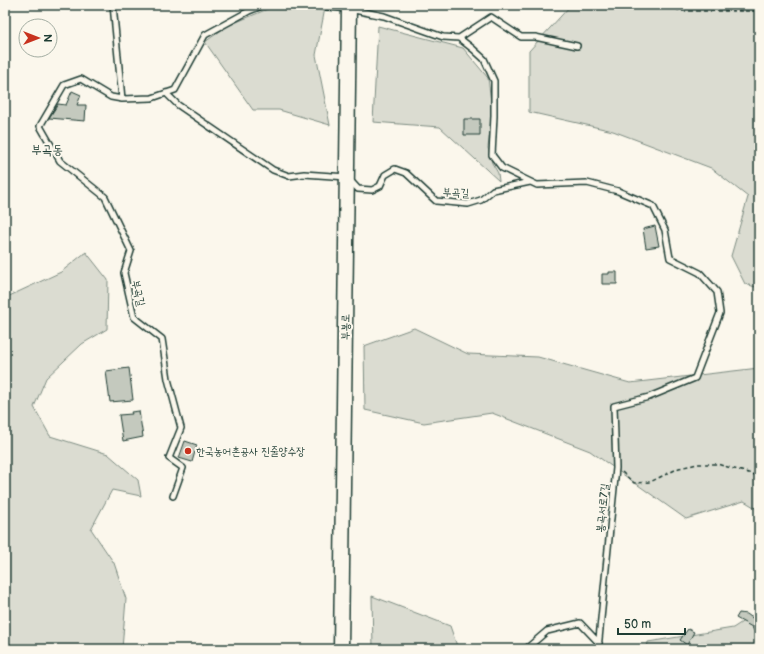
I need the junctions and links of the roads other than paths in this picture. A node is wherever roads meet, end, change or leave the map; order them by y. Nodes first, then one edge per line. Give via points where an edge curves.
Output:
1 (113, 5) edge
2 (264, 5) edge
3 (308, 5) edge
4 (349, 7) edge
5 (459, 38) junction
6 (577, 46) dead end
7 (166, 93) junction
8 (122, 99) junction
9 (347, 177) junction
10 (530, 182) junction
11 (650, 397) joint
12 (173, 496) dead end
13 (599, 643) junction
14 (341, 649) edge
15 (526, 649) edge
16 (598, 649) edge

1 - 8 lane
2 - 7 lane via 205,35 175,90
3 - 4 lane
4 - 5 lane via 384,16 443,37
4 - 9 street, 부봉로
5 - 6 lane via 491,17 521,37 535,37
5 - 10 lane, 부곡길 via 484,59 494,81 492,155 502,168
7 - 8 lane via 152,98
7 - 9 lane via 178,105 273,170 289,176 304,174
8 - 12 lane, 부곡길 via 111,97 81,79 64,85 40,126 60,162 105,197 131,251 124,273 134,317 162,339 168,379 181,428 169,458 183,468
9 - 10 lane, 부곡길 via 358,189 372,190 380,186 385,175 395,169 406,173 436,201 468,204 481,200 493,190
9 - 14 street, 부봉로
10 - 11 lane, 부곡길 via 538,185 587,183 618,191 653,206 665,230 670,258 700,273 717,292 720,313 695,378
11 - 13 lane, 봉곡서로7길 via 614,406 616,468
13 - 15 lane via 580,623 547,632
13 - 16 lane, 봉곡서로7길

